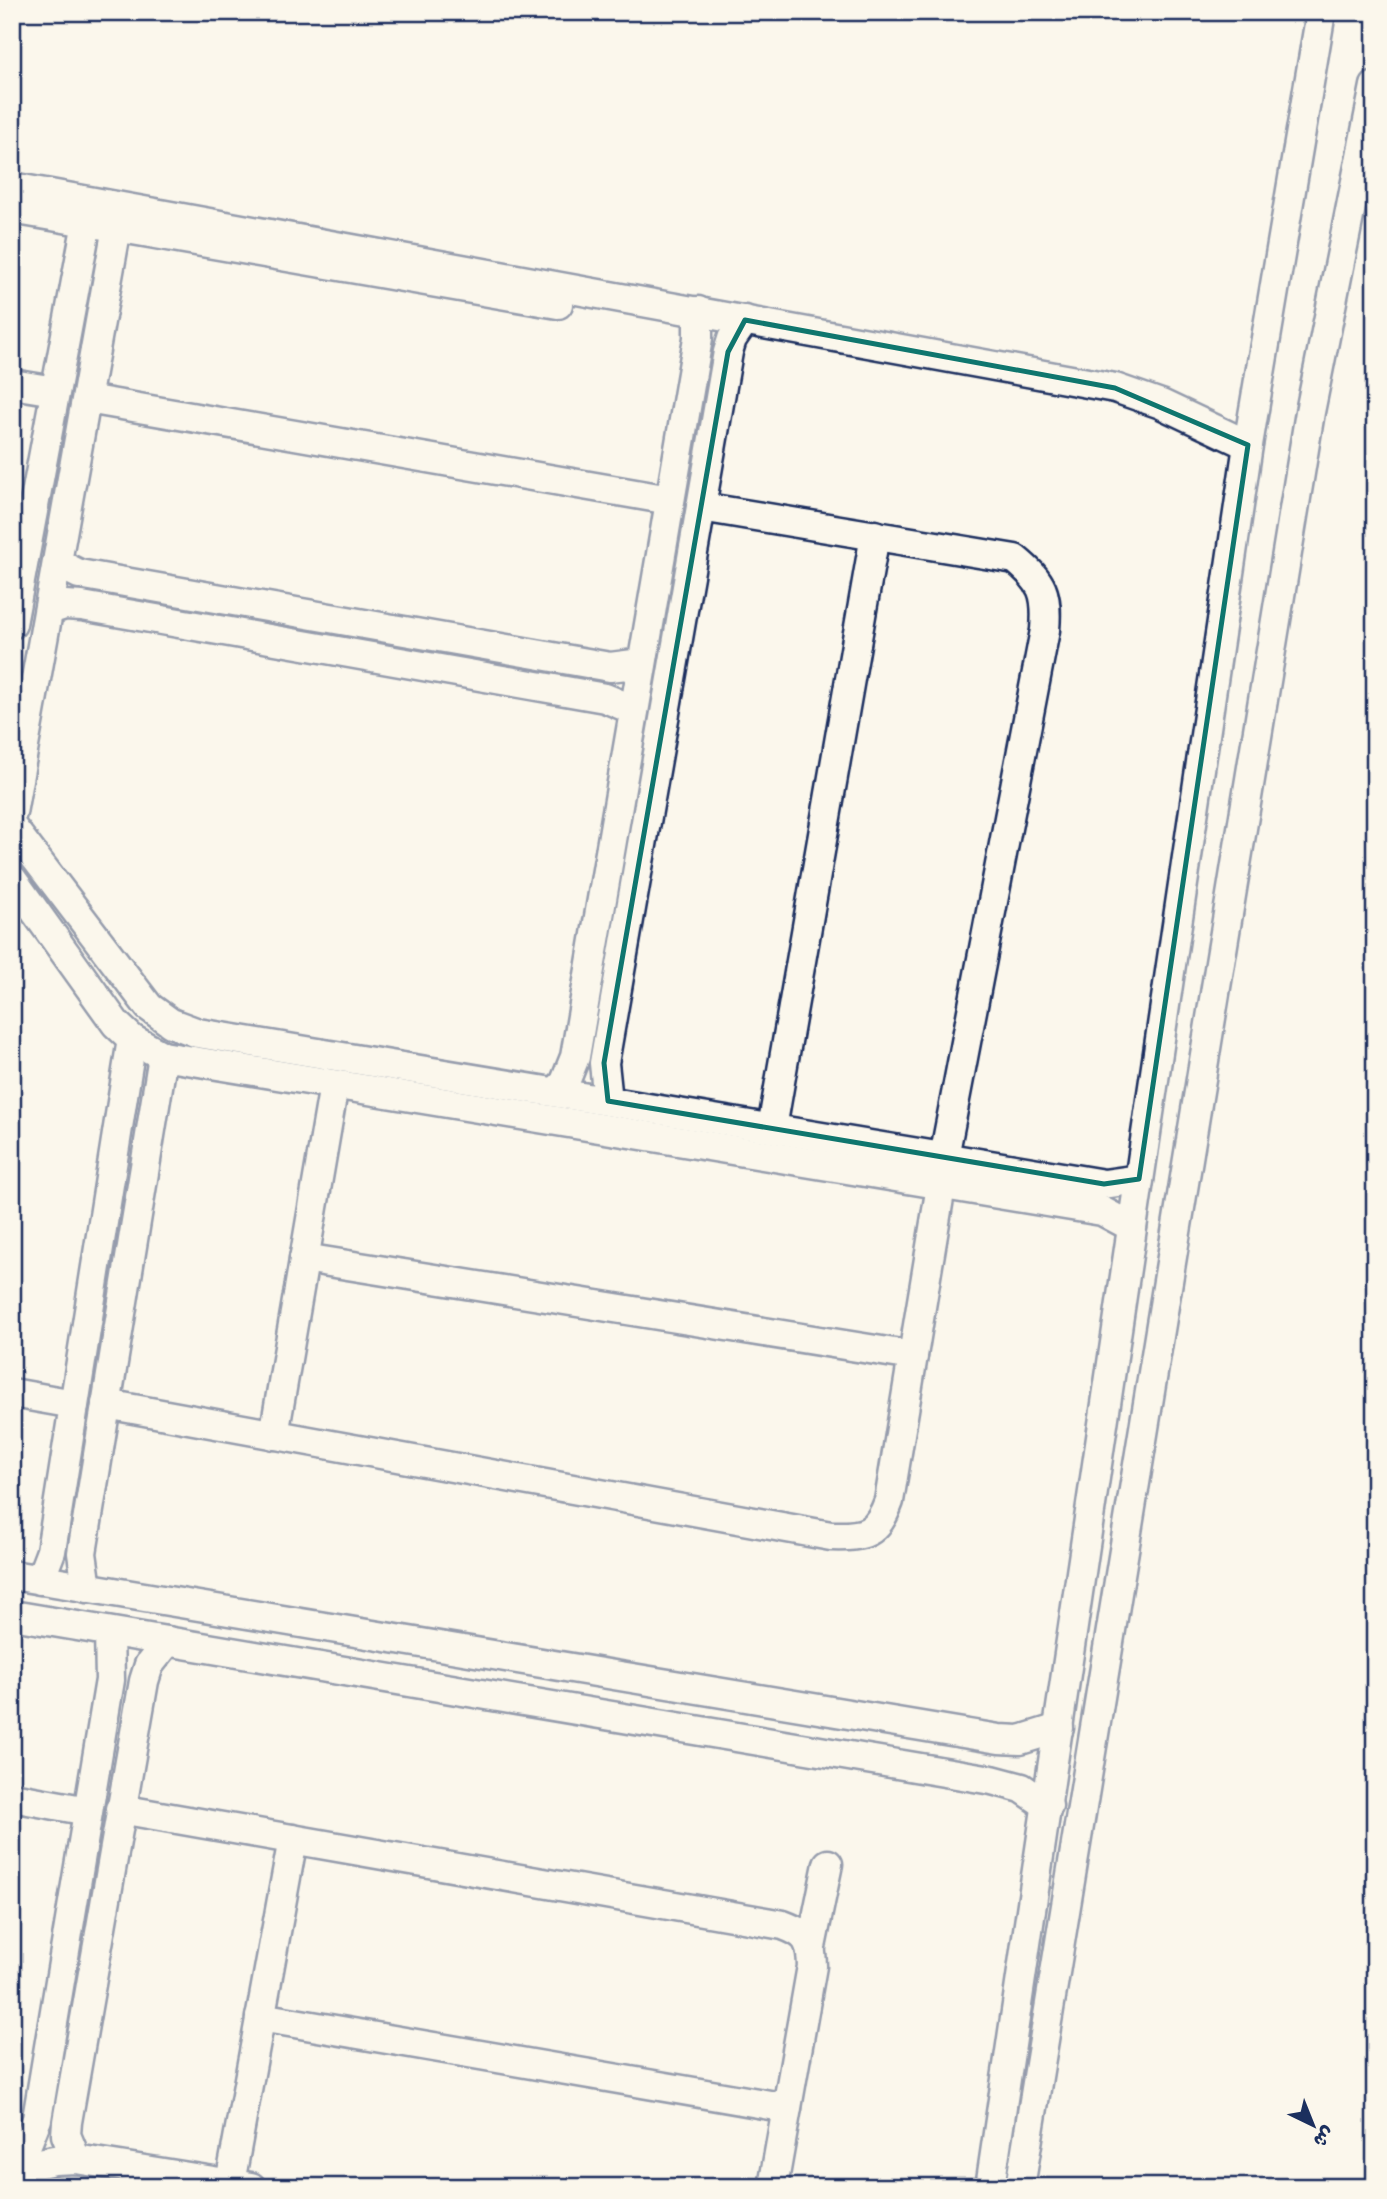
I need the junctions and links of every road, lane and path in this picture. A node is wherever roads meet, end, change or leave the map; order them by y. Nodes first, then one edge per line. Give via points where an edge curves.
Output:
1 (1321, 12) edge
2 (1375, 86) edge
3 (12, 187) edge
4 (12, 209) edge
5 (87, 222) junction
6 (117, 227) junction
7 (334, 255) junction
8 (698, 311) junction
9 (746, 320) junction
10 (695, 351) junction
11 (12, 384) edge
12 (55, 391) junction
13 (87, 399) junction
14 (1248, 445) junction
15 (670, 500) junction
16 (701, 508) junction
17 (875, 535) junction
18 (57, 563) junction
19 (87, 575) junction
20 (82, 606) junction
21 (49, 610) junction
22 (12, 624) edge
23 (642, 663) junction
24 (634, 710) junction
25 (12, 813) edge
26 (12, 827) edge
27 (12, 879) edge
28 (131, 1039) junction
29 (163, 1056) junction
30 (334, 1086) junction
31 (556, 1092) junction
32 (608, 1101) junction
33 (772, 1128) junction
34 (944, 1157) junction
35 (1139, 1179) junction
36 (941, 1186) junction
37 (1132, 1227) junction
38 (304, 1258) junction
39 (913, 1356) junction
40 (12, 1393) edge
41 (74, 1404) junction
42 (106, 1404) junction
43 (274, 1435) junction
44 (26, 1577) edge
45 (87, 1588) junction
46 (12, 1615) edge
47 (109, 1632) junction
48 (168, 1642) junction
49 (1059, 1728) junction
50 (12, 1797) edge
51 (1048, 1806) junction
52 (120, 1809) junction
53 (88, 1811) junction
54 (293, 1839) junction
55 (828, 1864) dead end
56 (811, 1947) junction
57 (260, 2017) junction
58 (787, 2108) junction
59 (76, 2159) junction
60 (12, 2169) edge
61 (240, 2185) edge
62 (773, 2187) edge
63 (990, 2187) edge
64 (1020, 2187) edge

1 - 14 street
2 - 64 street via 1310,412
3 - 7 street
4 - 5 street
5 - 6 street
5 - 12 street
6 - 7 street
6 - 13 street
7 - 8 street
7 - 10 street via 663,322 681,331
8 - 9 street
8 - 10 street
9 - 14 street via 1115,388 1171,408
9 - 16 street via 728,352
10 - 15 street
11 - 12 street
12 - 22 street
13 - 15 street
13 - 18 street
14 - 35 street
15 - 23 street
16 - 17 street
16 - 32 street via 604,1063
17 - 33 street
17 - 34 street via 1015,559 1037,577 1047,602
18 - 19 street
18 - 21 street
19 - 20 street
19 - 23 street via 610,667
20 - 21 street
20 - 24 street via 605,698
21 - 25 street
23 - 24 street
24 - 31 street via 575,1057
26 - 31 street via 131,985 149,1007 171,1023 198,1033
27 - 28 street
28 - 29 street
28 - 41 street
29 - 30 street
29 - 42 street
30 - 36 street
30 - 38 street
31 - 32 street
32 - 33 street
33 - 34 street
34 - 35 street via 1104,1184
35 - 37 street
36 - 37 street via 1102,1211
36 - 39 street
37 - 49 street
38 - 39 street
38 - 43 street
39 - 43 street via 889,1501 872,1531 853,1536 831,1536
40 - 41 street
41 - 44 street via 49,1561
42 - 43 street
42 - 45 street via 82,1553
44 - 45 street
45 - 49 street via 999,1739 1020,1740
46 - 47 street
47 - 48 street
47 - 53 street via 111,1672
48 - 51 street via 1000,1781 1022,1788
48 - 52 street via 149,1665
49 - 51 street
50 - 53 street
51 - 63 street
52 - 54 street
52 - 59 street via 67,2122 66,2135
53 - 60 street via 37,2119
54 - 56 street via 783,1925 801,1931
54 - 57 street
55 - 56 street
56 - 58 street via 812,1966
57 - 58 street
57 - 61 street
58 - 62 street
59 - 60 street
59 - 61 street

